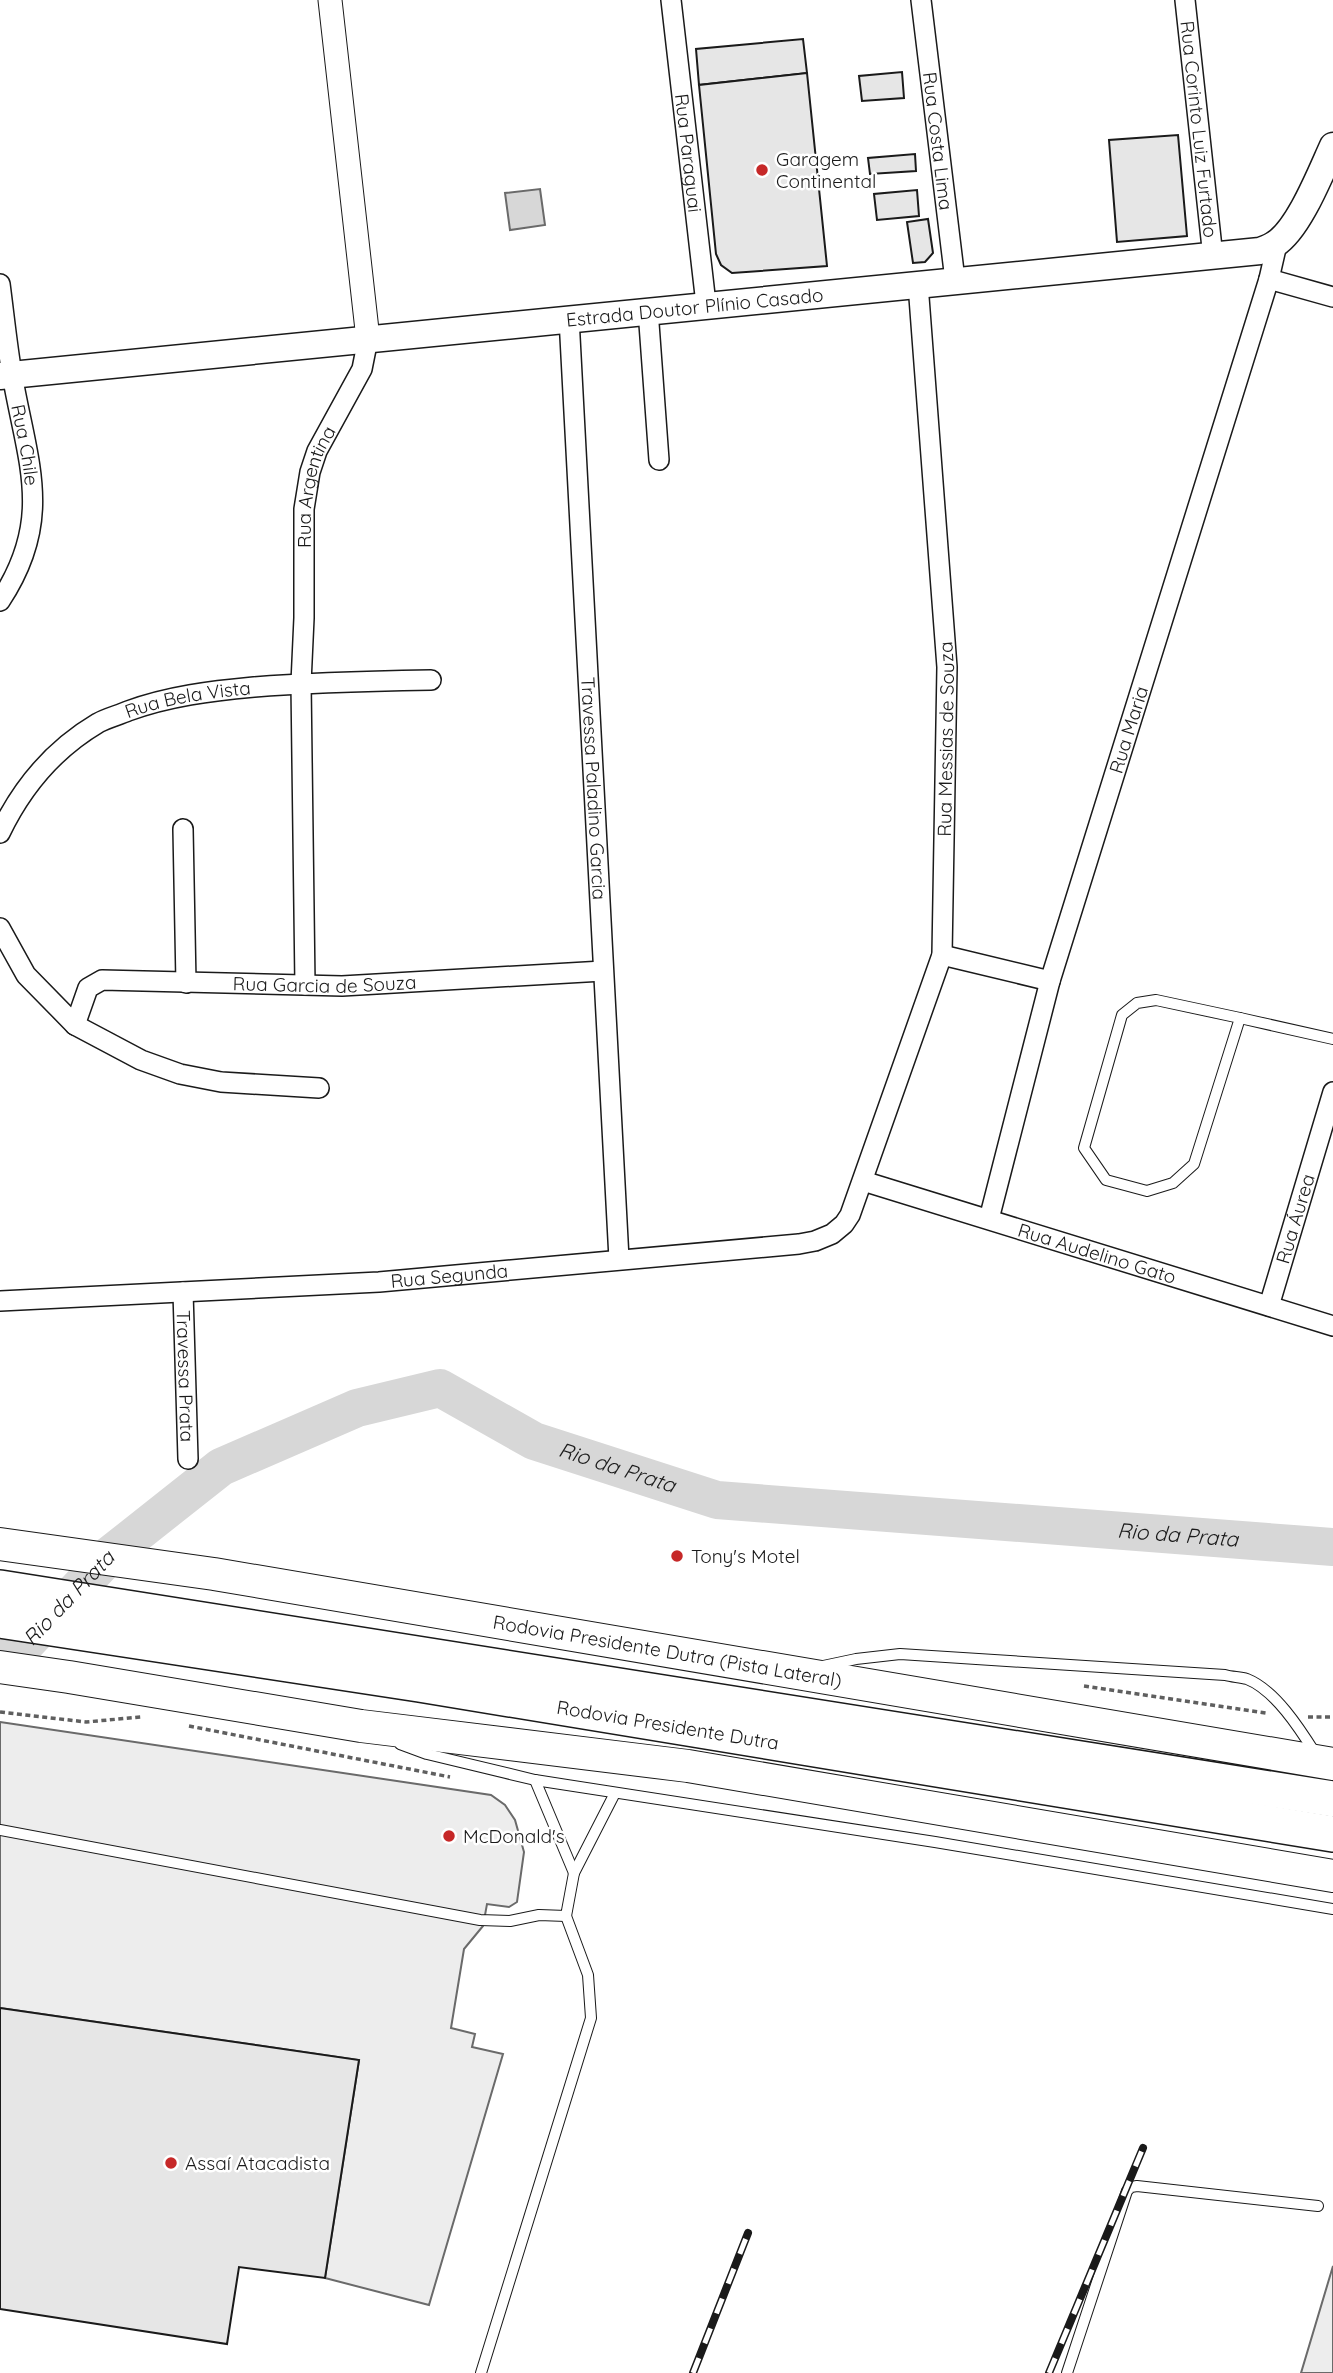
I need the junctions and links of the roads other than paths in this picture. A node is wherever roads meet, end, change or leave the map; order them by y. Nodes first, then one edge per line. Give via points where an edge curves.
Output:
1 (330, 0) edge
2 (671, 0) edge
3 (921, 0) edge
4 (1185, 0) edge
5 (1333, 146) edge
6 (1277, 244) junction
7 (1213, 257) junction
8 (1269, 279) junction
9 (955, 280) junction
10 (0, 284) edge
11 (918, 284) junction
12 (1333, 297) edge
13 (706, 304) junction
14 (648, 310) junction
15 (569, 318) junction
16 (368, 339) junction
17 (6, 375) edge
18 (659, 460) dead end
19 (0, 601) edge
20 (431, 680) dead end
21 (301, 683) junction
22 (183, 830) dead end
23 (0, 833) edge
24 (0, 928) edge
25 (942, 955) junction
26 (603, 971) junction
27 (1050, 981) junction
28 (186, 983) junction
29 (305, 985) junction
30 (1240, 1018) junction
31 (75, 1025) junction
32 (1333, 1039) edge
33 (319, 1088) dead end
34 (1333, 1093) edge
35 (863, 1181) junction
36 (989, 1219) junction
37 (620, 1259) junction
38 (183, 1292) junction
39 (0, 1301) edge
40 (1269, 1306) junction
41 (1333, 1326) edge
42 (188, 1459) dead end
43 (0, 1544) edge
44 (0, 1588) edge
45 (0, 1620) edge
46 (127, 1624) junction
47 (0, 1667) edge
48 (796, 1672) junction
49 (361, 1726) junction
50 (1327, 1763) edge
51 (535, 1780) junction
52 (615, 1793) junction
53 (1333, 1799) edge
54 (0, 1830) edge
55 (1333, 1834) edge
56 (574, 1873) junction
57 (1333, 1876) edge
58 (1333, 1909) edge
59 (566, 1916) junction
60 (1318, 2206) dead end
61 (481, 2373) edge
62 (1067, 2373) edge

1 - 16 street, Rua Argentina
2 - 13 street, Rua Paraguai
3 - 9 street, Rua Costa Lima
4 - 7 street, Rua Corinto Luiz Furtado
5 - 6 main road via 1310,196
6 - 7 main road, Estrada Doutor Plínio Casado
6 - 8 street, Rua Maria
7 - 9 main road, Estrada Doutor Plínio Casado
8 - 12 street
8 - 27 street, Rua Maria
9 - 11 main road, Estrada Doutor Plínio Casado
10 - 17 street, Rua Chile
11 - 13 main road, Estrada Doutor Plínio Casado
11 - 25 street, Rua Messias de Souza via 947,667
13 - 14 main road, Estrada Doutor Plínio Casado
14 - 15 main road, Estrada Doutor Plínio Casado
14 - 18 street
15 - 16 main road, Estrada Doutor Plínio Casado
15 - 26 street, Travessa Paladino Garcia
16 - 17 main road, Estrada Doutor Plínio Casado
16 - 21 street, Rua Argentina via 362,369 317,451 306,495
17 - 19 street, Rua Chile via 30,459 32,520 22,559
20 - 21 street, Rua Bela Vista
21 - 23 street, Rua Bela Vista via 156,701 100,722 64,747 35,776 13,805
21 - 29 street, Rua Argentina
22 - 28 street
24 - 31 street via 26,975
25 - 27 street
25 - 35 street, Rua Messias de Souza
26 - 29 street, Rua Garcia de Souza
26 - 37 street, Travessa Paladino Garcia
27 - 36 street, Rua Maria
28 - 29 street, Rua Garcia de Souza
28 - 31 street, Rua Garcia de Souza via 94,983
30 - 30 lane via 1156,1000 1137,1003 1122,1015 1084,1148 1107,1180 1147,1191 1173,1183 1194,1164
30 - 32 lane
31 - 33 street via 141,1060 180,1074 221,1082
34 - 40 street, Rua Áurea
35 - 36 street, Rua Audelino Gato
35 - 37 street, Rua Segunda via 844,1224 814,1241
36 - 40 street, Rua Audelino Gato
37 - 38 street, Rua Segunda via 379,1282
38 - 39 street, Rua Segunda
38 - 42 street, Travessa Prata
40 - 41 street, Rua Audelino Gato
43 - 48 highway, Rodovia Presidente Dutra (Pista Lateral) via 214,1574
44 - 46 highway, Rodovia Presidente Dutra
45 - 46 highway, Rodovia Presidente Dutra
46 - 53 highway, Rodovia Presidente Dutra
46 - 55 highway, Rodovia Presidente Dutra via 474,1693
47 - 49 highway
48 - 50 highway, Rodovia Presidente Dutra (Pista Lateral)
48 - 50 lane via 900,1654 1225,1675 1248,1680 1276,1700
49 - 51 lane via 427,1754
49 - 57 highway via 688,1766
51 - 52 lane
51 - 56 lane
52 - 56 lane
52 - 58 lane
54 - 59 lane via 480,1920
56 - 59 lane
59 - 61 lane via 588,1975 591,2018
60 - 62 lane via 1131,2187

